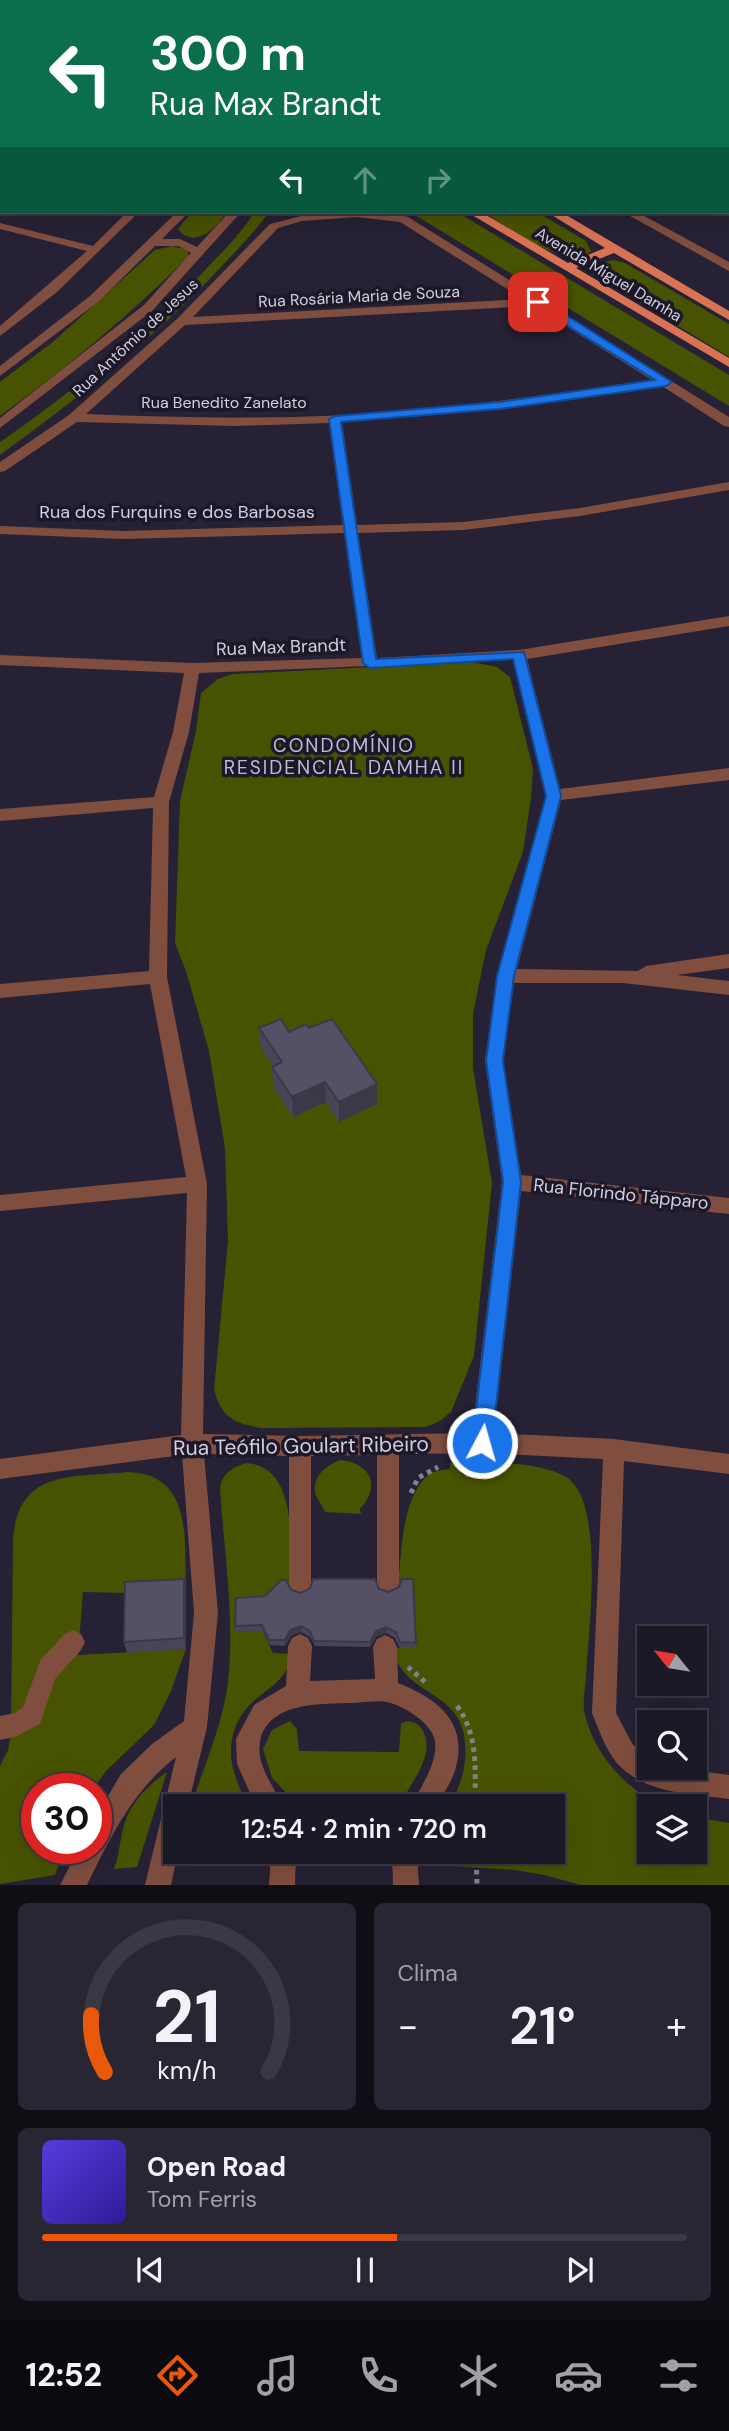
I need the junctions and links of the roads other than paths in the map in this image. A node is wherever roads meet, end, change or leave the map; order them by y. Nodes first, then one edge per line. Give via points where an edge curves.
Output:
1 (131, 214) edge
2 (181, 214) edge
3 (233, 214) edge
4 (476, 214) edge
5 (556, 214) edge
6 (633, 214) edge
7 (0, 226) edge
8 (167, 228) junction
9 (211, 240) junction
10 (153, 242) junction
11 (615, 248) junction
12 (96, 250) junction
13 (199, 253) junction
14 (568, 267) junction
15 (729, 267) edge
16 (538, 302) junction
17 (729, 316) edge
18 (182, 321) junction
19 (0, 332) edge
20 (729, 363) edge
21 (0, 372) edge
22 (666, 382) junction
23 (74, 418) junction
24 (335, 419) junction
25 (729, 423) edge
26 (0, 424) edge
27 (0, 468) edge
28 (729, 486) edge
29 (351, 528) junction
30 (0, 530) edge
31 (729, 621) edge
32 (519, 655) junction
33 (0, 660) edge
34 (370, 663) junction
35 (192, 668) junction
36 (729, 774) edge
37 (554, 796) junction
38 (161, 802) junction
39 (0, 815) edge
40 (729, 961) edge
41 (506, 976) junction
42 (622, 976) junction
43 (158, 977) junction
44 (729, 988) edge
45 (0, 991) edge
46 (512, 1182) junction
47 (197, 1184) junction
48 (0, 1203) edge
49 (729, 1206) edge
50 (482, 1443) junction
51 (192, 1444) junction
52 (388, 1444) junction
53 (300, 1446) junction
54 (614, 1449) junction
55 (729, 1464) edge
56 (0, 1468) edge
57 (388, 1584) dead end
58 (300, 1585) dead end
59 (74, 1642) dead end
60 (300, 1646) dead end
61 (385, 1647) dead end
62 (387, 1690) junction
63 (298, 1693) junction
64 (195, 1727) junction
65 (0, 1728) edge
66 (729, 1787) edge
67 (179, 1794) edge
68 (263, 1794) edge
69 (430, 1794) edge
70 (112, 1813) edge
71 (84, 1864) edge
72 (163, 1864) edge
73 (283, 1864) edge
74 (405, 1864) edge
75 (73, 1885) edge
76 (158, 1885) edge
77 (282, 1885) edge
78 (406, 1885) edge

1 - 12 street
2 - 8 street
3 - 9 street
4 - 14 main road, Avenida Miguel Damha
5 - 11 main road, Avenida Miguel Damha
6 - 15 street via 715,254
7 - 12 street
8 - 9 street via 181,239
8 - 10 street
9 - 13 street
10 - 13 street via 180,243
10 - 21 street via 94,299
11 - 14 main road
11 - 17 main road, Avenida Miguel Damha
12 - 19 street
13 - 26 street via 148,308
14 - 20 main road, Avenida Miguel Damha
16 - 18 street, Rua Rosária Maria de Souza
16 - 18 street, Rua Antômio de Jesus via 404,219 365,214 284,221 274,226
16 - 22 street
18 - 23 street, Rua Antômio de Jesus
22 - 24 street, Rua Benedito Zanelato via 500,405
22 - 25 street
23 - 24 street, Rua Benedito Zanelato via 206,423
23 - 27 street, Rua Antômio de Jesus
24 - 29 street
28 - 29 street, Rua dos Furquins e dos Barbosas via 580,512 463,526
29 - 30 street, Rua dos Furquins e dos Barbosas via 123,535
29 - 34 street
31 - 32 street, Rua Max Brandt
32 - 34 street, Rua Max Brandt
32 - 37 street
33 - 35 street, Rua Max Brandt
34 - 35 street, Rua Max Brandt
35 - 38 street via 181,732
36 - 37 street
37 - 41 street
38 - 39 street
38 - 43 street
40 - 42 street
41 - 42 street
41 - 46 street via 494,1061
42 - 44 street
43 - 45 street
43 - 47 street
46 - 49 street, Rua Florindo Tápparo
46 - 50 street
47 - 48 street
47 - 51 street
50 - 52 street, Rua Teófilo Goulart Ribeiro
50 - 54 street, Rua Teófilo Goulart Ribeiro
51 - 53 street, Rua Teófilo Goulart Ribeiro
51 - 56 street, Rua Teófilo Goulart Ribeiro
51 - 64 street via 206,1614
52 - 53 street, Rua Teófilo Goulart Ribeiro
52 - 57 street
53 - 58 street
54 - 55 street, Rua Teófilo Goulart Ribeiro
54 - 66 street via 604,1713 629,1762 649,1774
59 - 65 street via 48,1669 30,1719
60 - 63 street
61 - 62 street
62 - 63 street
62 - 69 street via 416,1702 437,1718 447,1741 444,1767
63 - 68 street via 262,1713 248,1738 249,1764
64 - 67 street
64 - 70 street via 130,1783
71 - 75 street
72 - 76 street
73 - 77 street
74 - 78 street

